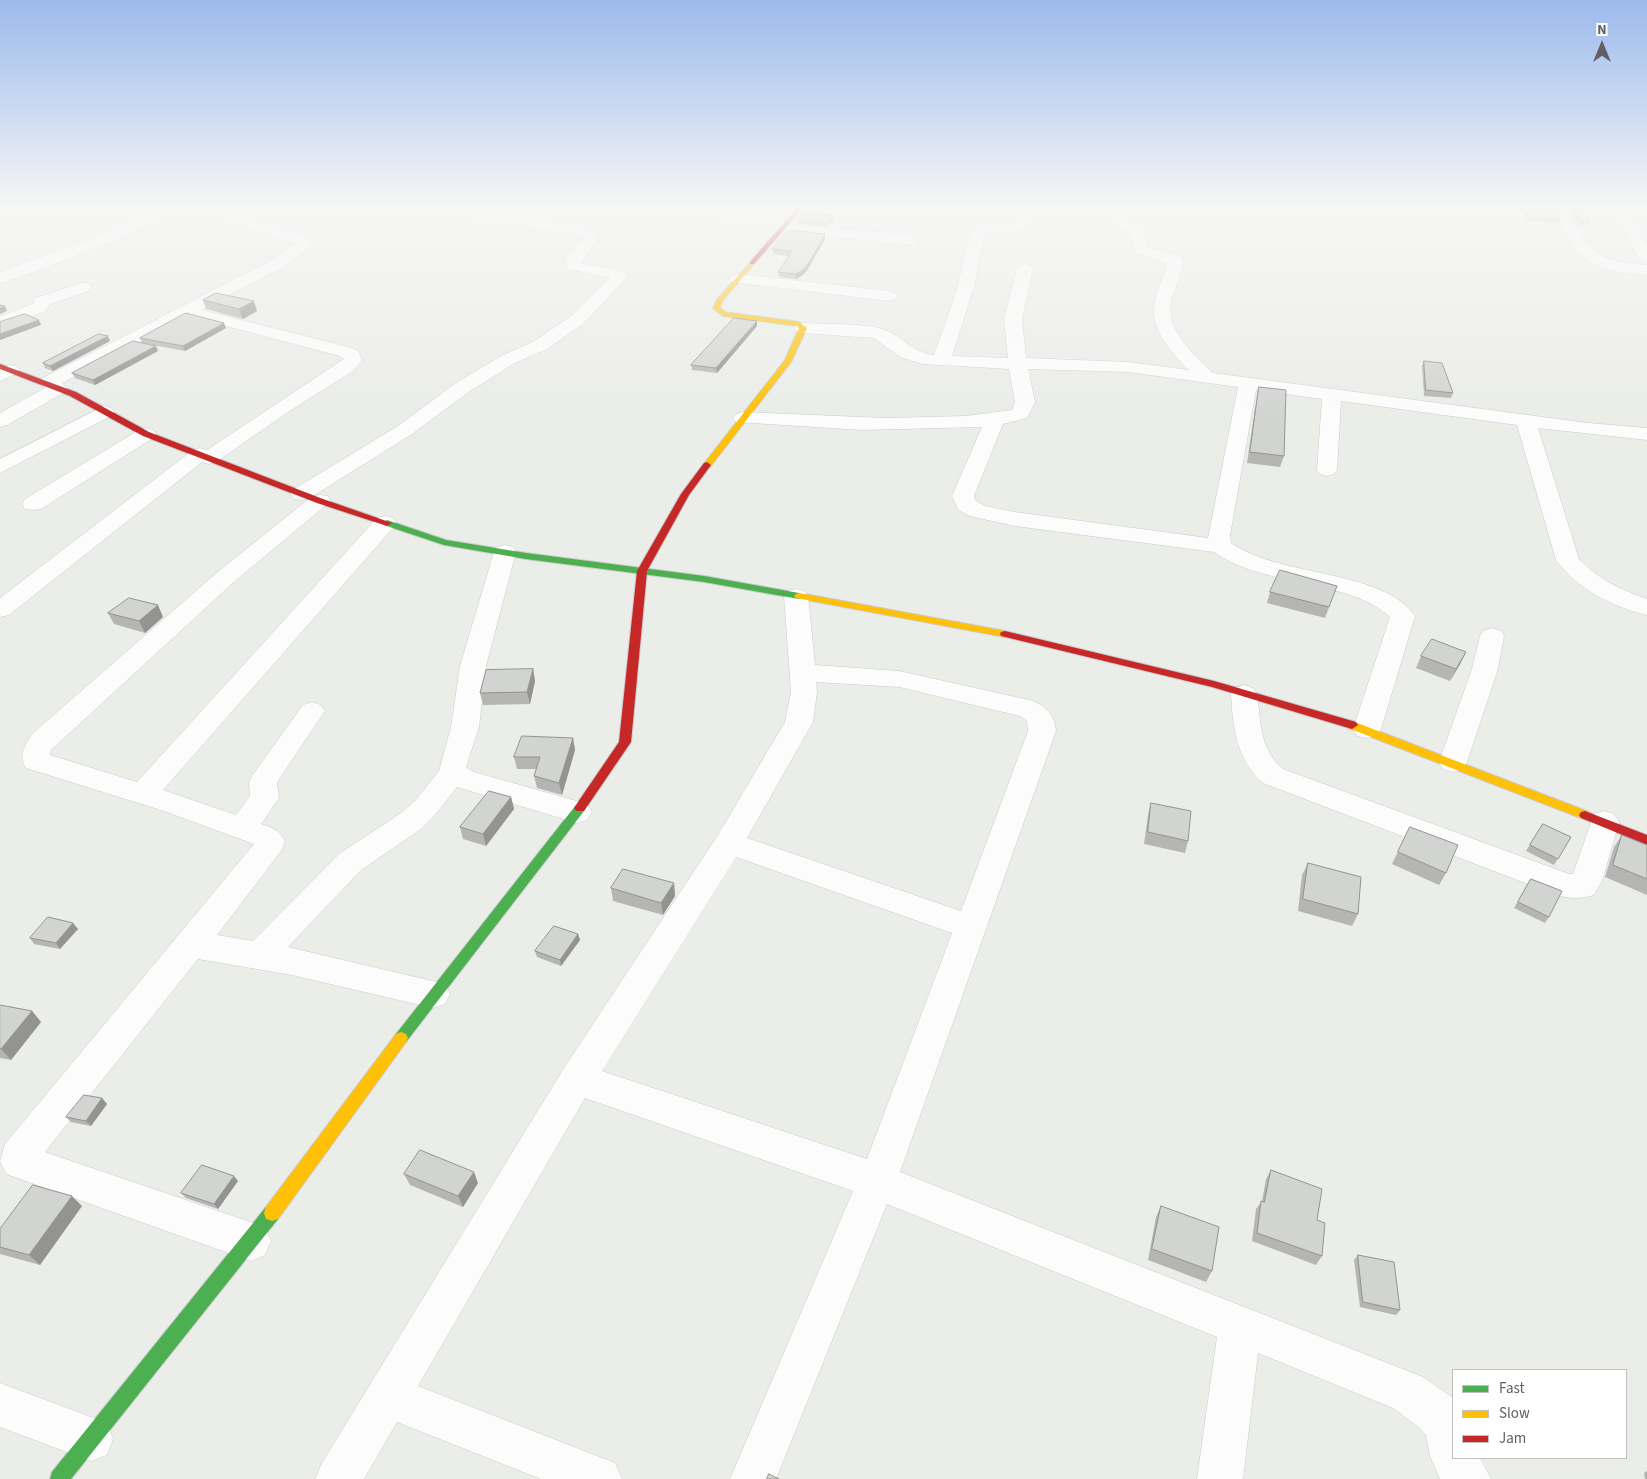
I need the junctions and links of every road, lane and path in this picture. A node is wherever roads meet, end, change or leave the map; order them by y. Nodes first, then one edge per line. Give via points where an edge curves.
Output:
1 (253, 276) edge
2 (620, 276) edge
3 (741, 276) edge
4 (968, 276) edge
5 (1023, 276) edge
6 (1170, 276) edge
7 (738, 279) junction
8 (84, 287) dead end
9 (889, 296) dead end
10 (187, 311) junction
11 (0, 322) edge
12 (803, 328) junction
13 (941, 360) junction
14 (1017, 362) junction
15 (3, 370) edge
16 (1208, 378) junction
17 (1248, 383) junction
18 (53, 386) junction
19 (1332, 395) junction
20 (104, 412) junction
21 (743, 418) junction
22 (996, 419) junction
23 (0, 421) edge
24 (1526, 421) junction
25 (146, 434) junction
26 (1647, 434) edge
27 (205, 456) junction
28 (0, 467) edge
29 (1327, 470) dead end
30 (311, 497) junction
31 (33, 504) dead end
32 (385, 523) junction
33 (1220, 546) junction
34 (515, 554) junction
35 (642, 571) junction
36 (1607, 592) junction
37 (796, 596) junction
38 (1647, 597) edge
39 (1647, 608) edge
40 (0, 610) edge
41 (1492, 636) dead end
42 (803, 673) junction
43 (1244, 694) junction
44 (312, 711) dead end
45 (1367, 729) junction
46 (1453, 762) junction
47 (453, 772) junction
48 (143, 794) junction
49 (577, 812) junction
50 (1604, 822) junction
51 (242, 828) junction
52 (1647, 840) edge
53 (729, 843) junction
54 (971, 927) junction
55 (190, 944) junction
56 (261, 954) junction
57 (433, 994) junction
58 (577, 1079) junction
59 (877, 1181) junction
60 (251, 1241) junction
61 (1240, 1324) junction
62 (388, 1396) junction
63 (0, 1405) edge
64 (91, 1439) junction
65 (1452, 1449) edge
66 (1455, 1459) edge
67 (59, 1479) edge
68 (338, 1479) edge
69 (599, 1479) edge
70 (753, 1479) edge
71 (1220, 1479) edge
72 (1468, 1479) edge

1 - 10 street
2 - 30 street via 577,320 533,350 509,359 463,387
3 - 7 street
4 - 13 street
5 - 14 street via 1013,318
6 - 16 street via 1162,303 1163,324 1177,347
7 - 9 street
7 - 12 street via 720,299 717,311 799,324
8 - 11 street
10 - 18 street
10 - 27 street via 354,356 344,369
12 - 13 street via 876,333 917,358
12 - 21 street via 788,360
13 - 14 street
14 - 16 street via 1128,367
14 - 22 street via 1025,402 1020,414
15 - 18 street
16 - 17 street
17 - 19 street
17 - 33 street via 1219,535
18 - 20 street
18 - 23 street
19 - 24 street
19 - 29 street
20 - 25 street
20 - 28 street
21 - 22 street via 877,425
21 - 35 street via 685,494
22 - 33 street via 963,496 966,505 1016,519
24 - 26 street
24 - 36 street via 1568,560 1578,572
25 - 27 street
25 - 31 street
27 - 30 street
27 - 40 street
30 - 32 street
30 - 48 street via 43,740 37,749 36,761
32 - 34 street via 444,542
32 - 48 street
33 - 45 street via 1228,554 1248,563 1329,583 1398,608 1403,616
34 - 35 street
34 - 47 street via 472,666 465,727
35 - 37 street
35 - 49 street via 625,742
36 - 38 street
36 - 39 street
37 - 42 street
37 - 43 street via 1010,635
41 - 46 street via 1485,669
42 - 53 street via 800,722
42 - 54 street via 899,679 1029,709 1038,715 1042,731
43 - 45 street
43 - 50 street via 1247,728 1256,759 1273,776 1568,886 1583,886 1586,881
44 - 51 street via 266,776 264,798
45 - 46 street
46 - 50 street
47 - 49 street via 464,779
47 - 56 street via 425,808 350,862
48 - 51 street
49 - 57 street
50 - 52 street
51 - 55 street via 266,837 270,841 269,846
53 - 54 street
53 - 58 street
54 - 59 street
55 - 56 street
55 - 60 street via 22,1150 19,1161
56 - 57 street
57 - 60 street
58 - 59 street
58 - 62 street
59 - 61 street
59 - 70 street
60 - 64 street
61 - 65 street via 1408,1392 1436,1412 1446,1426
61 - 71 street
62 - 68 street
62 - 69 street
63 - 64 street
64 - 67 street
66 - 72 street

